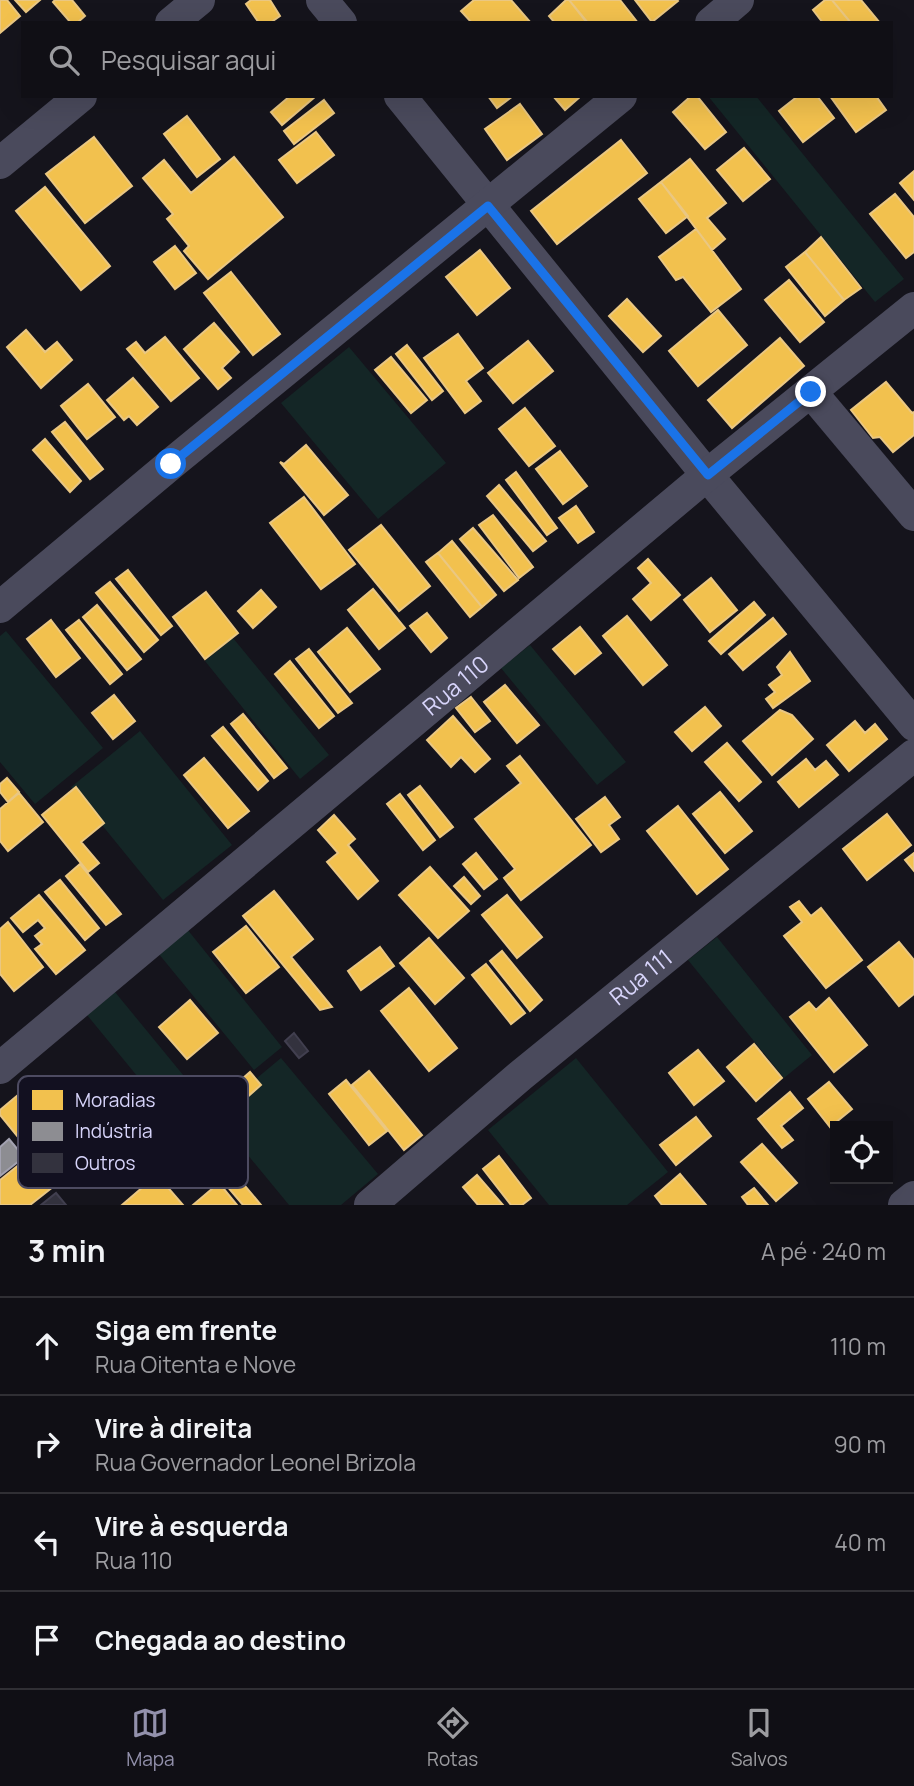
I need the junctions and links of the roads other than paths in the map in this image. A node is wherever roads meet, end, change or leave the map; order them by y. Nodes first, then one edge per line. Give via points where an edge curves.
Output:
1 (198, 0) edge
2 (322, 0) edge
3 (738, 0) edge
4 (173, 21) edge
5 (339, 21) edge
6 (713, 21) edge
7 (79, 98) edge
8 (402, 98) edge
9 (619, 98) edge
10 (0, 163) edge
11 (488, 206) junction
12 (914, 308) edge
13 (811, 392) junction
14 (708, 475) junction
15 (914, 515) edge
16 (0, 607) edge
17 (914, 725) edge
18 (914, 755) edge
19 (0, 1068) edge
20 (914, 1196) edge
21 (370, 1205) edge
22 (904, 1205) edge

1 - 4 street
2 - 5 street
3 - 6 street
7 - 10 street
8 - 11 street
9 - 11 street
11 - 14 street
11 - 16 street
12 - 13 street, Rua 110
13 - 14 street, Rua 110
13 - 15 street
14 - 17 street
14 - 19 street, Rua 110
18 - 21 street, Rua 111 via 520,1076
20 - 22 street

